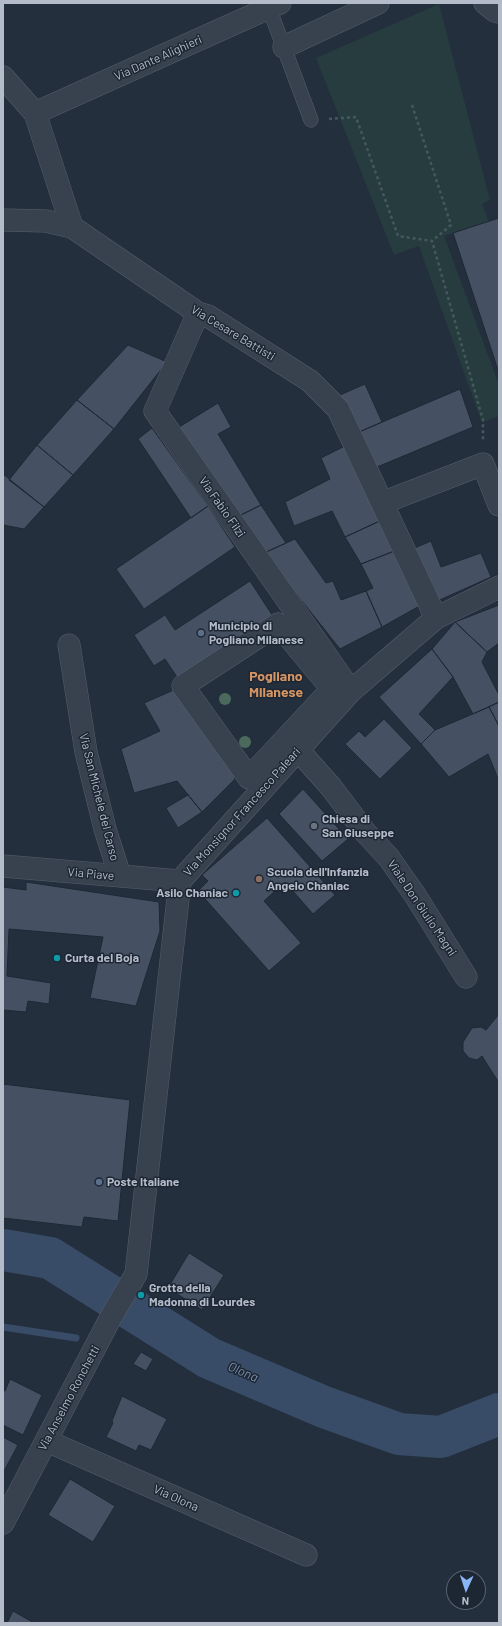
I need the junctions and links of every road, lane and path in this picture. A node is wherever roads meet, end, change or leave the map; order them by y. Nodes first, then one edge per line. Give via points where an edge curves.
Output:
1 (378, 3) edge
2 (485, 3) edge
3 (272, 5) edge
4 (499, 12) edge
5 (284, 47) junction
6 (3, 77) edge
7 (412, 105) dead end
8 (35, 113) junction
9 (311, 120) joint
10 (3, 220) edge
11 (72, 227) junction
12 (432, 241) junction
13 (198, 313) junction
14 (483, 464) junction
15 (382, 503) junction
16 (499, 505) edge
17 (499, 587) edge
18 (436, 618) junction
19 (69, 645) dead end
20 (342, 690) junction
21 (298, 750) junction
22 (3, 866) edge
23 (120, 876) junction
24 (180, 881) junction
25 (466, 977) dead end
26 (136, 1274) joint
27 (46, 1441) junction
28 (3, 1523) edge
29 (306, 1555) dead end

1 - 5 street
2 - 4 street
3 - 5 lane
3 - 8 street, Via Dante Alighieri
5 - 9 lane
6 - 8 street
7 - 12 path via 451,225
8 - 11 street
9 - 12 path via 356,116 398,236
10 - 11 street via 46,221
11 - 13 street, Via Cesare Battisti
12 - 14 path via 483,420
13 - 15 street, Via Cesare Battisti via 208,316 310,381 338,408
13 - 20 street, Via Fabio Filzi via 155,411
14 - 15 street
14 - 16 street
15 - 18 street, Via Cesare Battisti
17 - 18 street, Via Monsignor Francesco Paleari
18 - 20 street, Via Monsignor Francesco Paleari
19 - 23 street, Via San Michele del Carso via 86,752
20 - 20 street via 278,624 183,686 249,778
20 - 21 street, Via Monsignor Francesco Paleari
21 - 24 street, Via Monsignor Francesco Paleari
21 - 25 street, Viale Don Giulio Magni via 389,858 439,931
22 - 23 street, Via Piave
23 - 24 street, Via Piave
24 - 26 street, Via Monsignor Francesco Paleari
26 - 27 street, Via Anselmo Ronchetti
27 - 28 street, Via Anselmo Ronchetti
27 - 29 street, Via Olona

